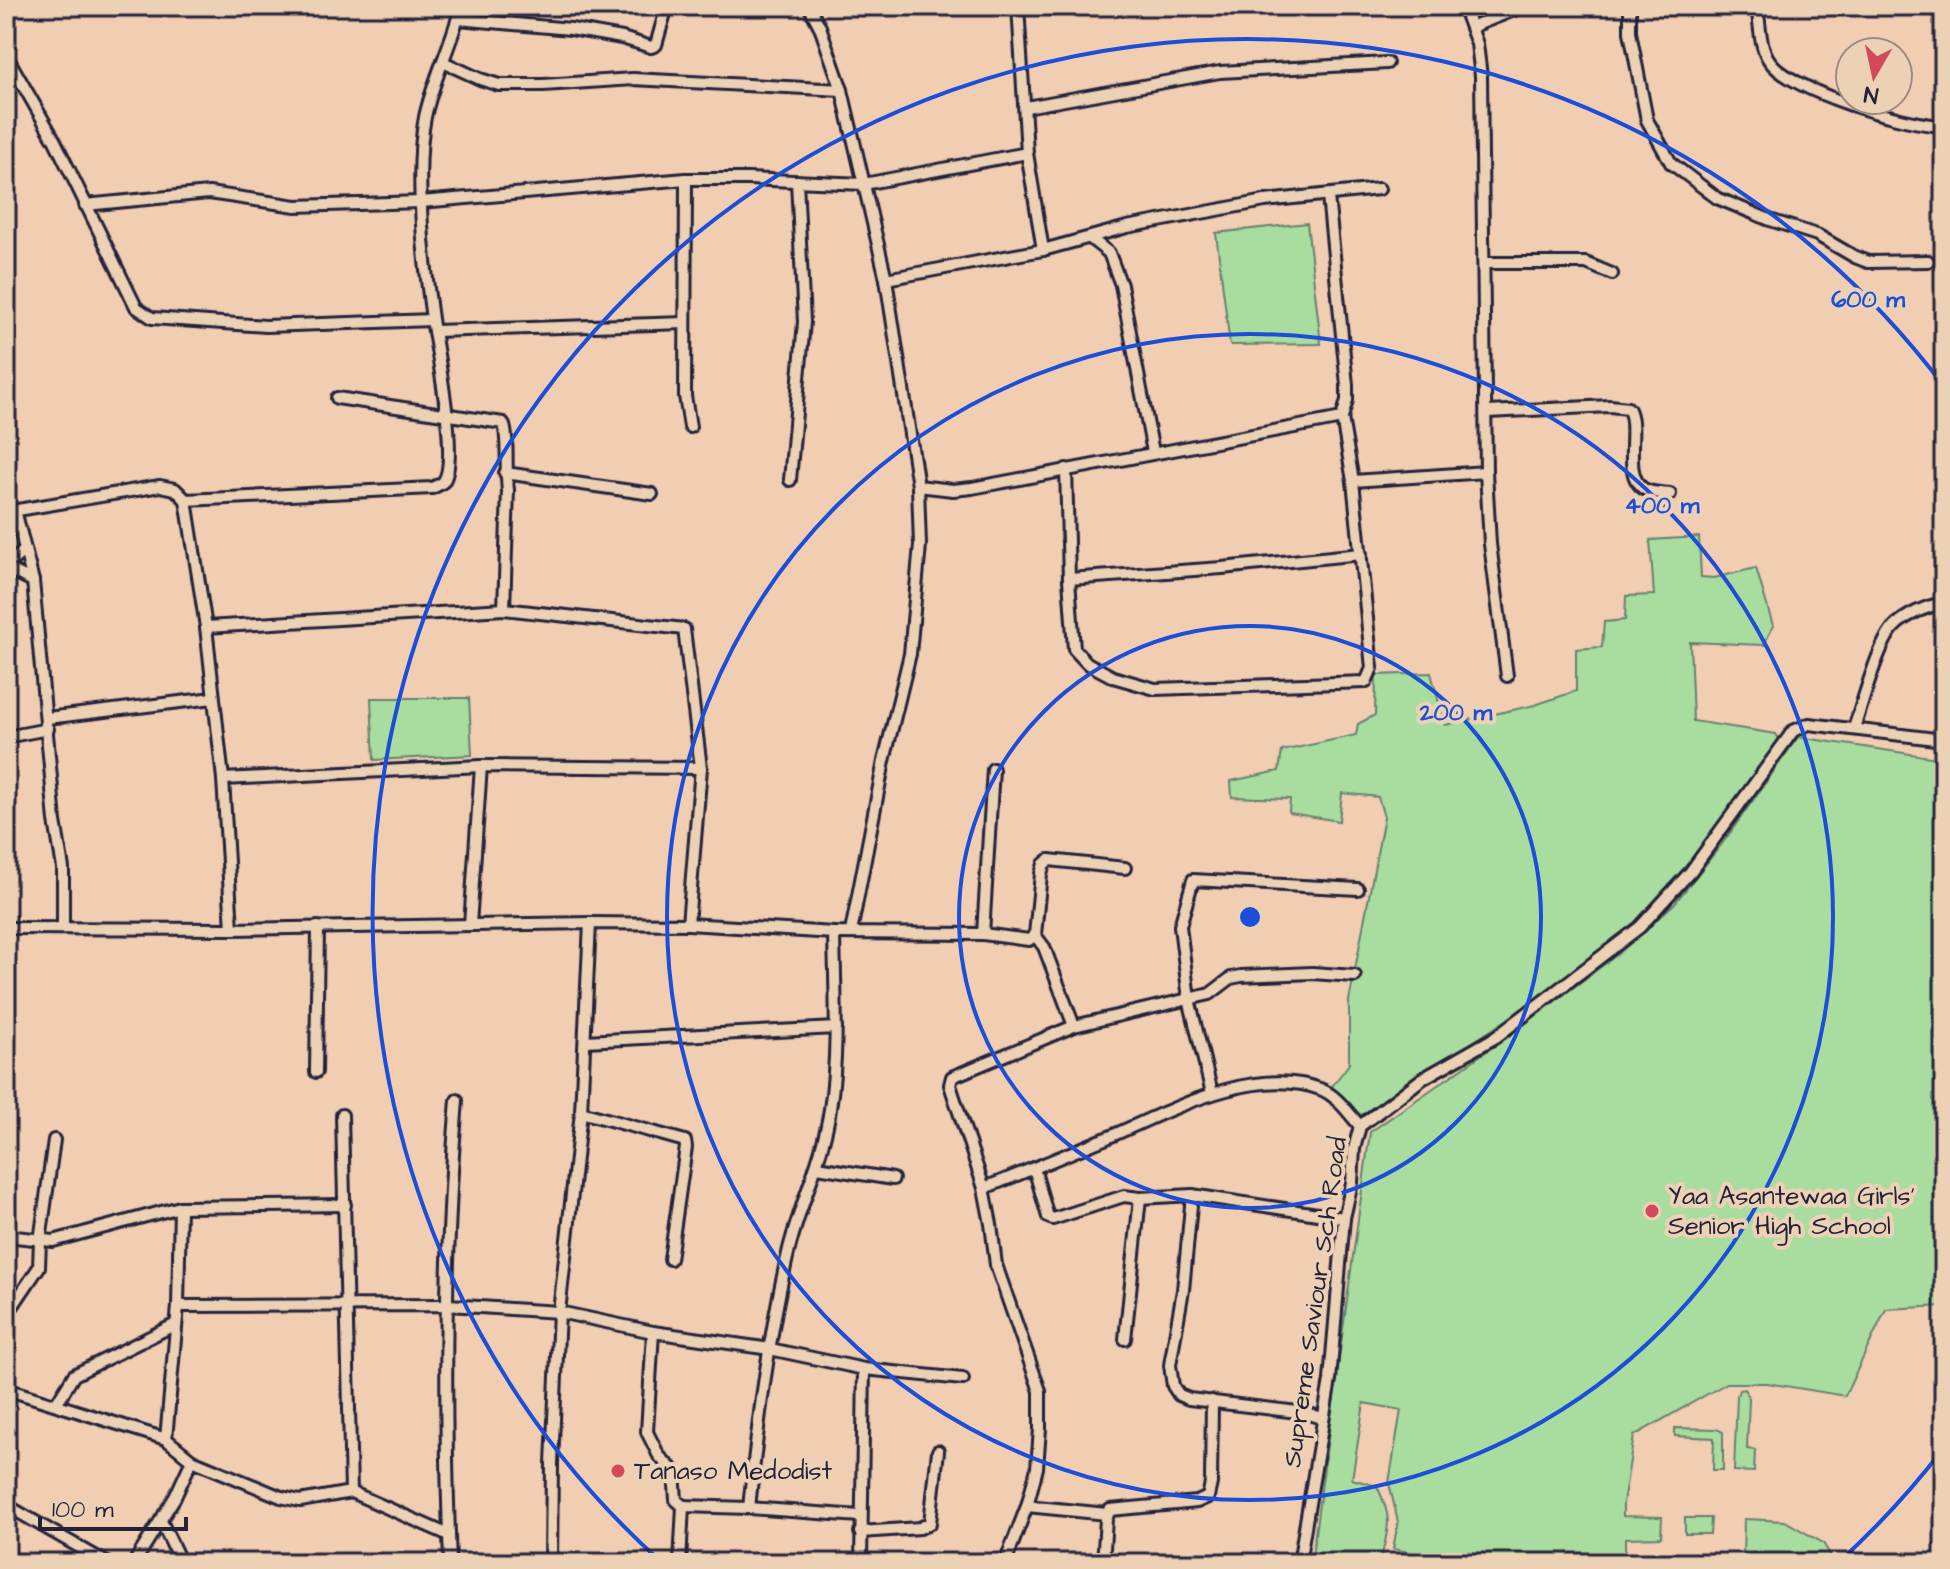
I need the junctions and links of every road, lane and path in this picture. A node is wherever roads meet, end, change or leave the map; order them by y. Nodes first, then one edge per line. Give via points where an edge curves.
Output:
1 (461, 6) edge
2 (667, 6) edge
3 (809, 6) edge
4 (1018, 6) edge
5 (1463, 6) edge
6 (1524, 6) edge
7 (1630, 6) edge
8 (1757, 6) edge
9 (458, 19) junction
10 (1471, 27) junction
11 (6, 55) edge
12 (443, 62) junction
13 (1387, 63) dead end
14 (842, 90) junction
15 (1026, 107) junction
16 (1944, 126) edge
17 (1027, 153) junction
18 (686, 179) junction
19 (797, 181) junction
20 (864, 184) junction
21 (1379, 189) dead end
22 (1328, 196) junction
23 (421, 202) junction
24 (85, 205) junction
25 (1090, 238) junction
26 (1043, 250) junction
27 (1928, 261) dead end
28 (1485, 263) junction
29 (1612, 274) dead end
30 (886, 279) junction
31 (685, 323) junction
32 (434, 326) junction
33 (337, 398) dead end
34 (1487, 412) junction
35 (447, 414) junction
36 (1342, 418) junction
37 (690, 427) dead end
38 (1153, 452) junction
39 (1066, 469) junction
40 (1486, 472) junction
41 (505, 473) junction
42 (790, 480) dead end
43 (1353, 481) junction
44 (918, 486) junction
45 (652, 494) dead end
46 (1670, 494) dead end
47 (186, 500) junction
48 (10, 511) edge
49 (25, 550) junction
50 (1361, 554) junction
51 (6, 567) edge
52 (1069, 579) junction
53 (33, 581) junction
54 (1944, 603) edge
55 (504, 609) junction
56 (206, 627) junction
57 (1507, 676) dead end
58 (213, 698) junction
59 (48, 724) junction
60 (1854, 728) junction
61 (6, 737) edge
62 (1944, 740) edge
63 (481, 766) junction
64 (701, 768) junction
65 (993, 769) dead end
66 (223, 779) junction
67 (1125, 868) dead end
68 (1358, 889) dead end
69 (590, 923) junction
70 (688, 924) junction
71 (470, 925) junction
72 (318, 927) junction
73 (6, 928) edge
74 (63, 928) junction
75 (232, 929) junction
76 (851, 932) junction
77 (834, 933) junction
78 (983, 934) junction
79 (1039, 940) junction
80 (1355, 976) dead end
81 (1189, 999) junction
82 (1074, 1026) junction
83 (836, 1028) junction
84 (585, 1041) junction
85 (316, 1072) dead end
86 (1212, 1093) junction
87 (457, 1100) dead end
88 (581, 1112) junction
89 (342, 1115) dead end
90 (1360, 1126) junction
91 (54, 1140) dead end
92 (817, 1167) junction
93 (1034, 1168) junction
94 (893, 1179) dead end
95 (984, 1188) junction
96 (1192, 1195) junction
97 (1140, 1198) junction
98 (345, 1205) junction
99 (180, 1207) junction
100 (1344, 1218) junction
101 (6, 1236) edge
102 (40, 1241) junction
103 (670, 1259) dead end
104 (448, 1305) junction
105 (178, 1306) junction
106 (348, 1307) junction
107 (559, 1312) junction
108 (6, 1316) edge
109 (176, 1324) junction
110 (653, 1332) junction
111 (1125, 1339) dead end
112 (770, 1349) junction
113 (864, 1369) junction
114 (963, 1379) dead end
115 (6, 1389) edge
116 (1212, 1401) junction
117 (56, 1404) junction
118 (1322, 1418) junction
119 (166, 1439) junction
120 (938, 1451) dead end
121 (192, 1460) junction
122 (351, 1492) junction
123 (6, 1505) edge
124 (683, 1506) junction
125 (1027, 1506) junction
126 (749, 1508) junction
127 (1107, 1514) junction
128 (860, 1516) junction
129 (161, 1521) junction
130 (860, 1532) junction
131 (449, 1535) junction
132 (107, 1563) edge
133 (134, 1563) edge
134 (181, 1563) edge
135 (450, 1563) edge
136 (551, 1563) edge
137 (680, 1563) edge
138 (861, 1563) edge
139 (1005, 1563) edge
140 (1103, 1563) edge
141 (1299, 1563) edge

1 - 9 street
2 - 9 street via 659,40 651,47 571,29
3 - 14 street
4 - 15 street
5 - 10 street
6 - 10 street
7 - 27 street via 1647,120 1671,163 1717,198 1817,235 1868,262
8 - 16 street via 1764,52 1784,74 1846,104 1924,126
9 - 12 street
10 - 28 street via 1481,76
11 - 24 street
12 - 14 street via 499,85 633,79
12 - 23 street via 425,118
13 - 15 street via 1220,72
14 - 20 street
15 - 17 street
17 - 20 street
17 - 26 street
18 - 19 street
18 - 23 street
18 - 31 street
19 - 20 street
19 - 42 street via 804,322
20 - 30 street
21 - 22 street
22 - 25 street via 1265,201
22 - 36 street via 1347,385
23 - 24 street via 296,206 209,193
23 - 32 street
24 - 32 street via 136,307 152,318 266,326
25 - 26 street
25 - 38 street via 1109,253 1121,285
26 - 30 street
28 - 29 street via 1586,263
28 - 34 street
30 - 44 street
31 - 32 street
31 - 37 street
32 - 35 street
33 - 35 street
34 - 40 street
34 - 46 street via 1628,408 1638,483 1643,489
35 - 41 street via 503,423
35 - 47 street via 448,468 443,482 432,488
36 - 38 street
36 - 43 street
38 - 39 street
39 - 44 street via 962,489
39 - 52 street
40 - 43 street
40 - 57 street
41 - 45 street
41 - 55 street
43 - 50 street
44 - 76 street via 920,545 910,654
47 - 48 street via 175,489 160,486
47 - 56 street
48 - 49 street
49 - 51 street
49 - 53 street
50 - 52 street
50 - 52 street via 1372,668 1366,682 1355,685 1155,689 1113,677 1074,649
51 - 53 street
53 - 59 street
54 - 60 street via 1893,628
55 - 56 street
55 - 64 street via 684,629
56 - 58 street
58 - 59 street
58 - 66 street
59 - 61 street
59 - 74 street via 63,868
60 - 62 street, Supreme Saviour Sch Road
60 - 90 street, Supreme Saviour Sch Road via 1809,724 1793,731 1691,871 1640,927 1496,1037 1422,1079
63 - 64 street
63 - 66 street
63 - 71 street
64 - 70 street
65 - 78 street
66 - 75 street
67 - 79 street via 1049,860 1044,864
68 - 81 street via 1193,880 1180,926
69 - 70 street
69 - 71 street
69 - 84 street
70 - 77 street
71 - 72 street
72 - 75 street
72 - 85 street
73 - 74 street
74 - 75 street
76 - 77 street
76 - 78 street
77 - 83 street
78 - 79 street
79 - 82 street
80 - 81 street via 1241,976
81 - 82 street
81 - 86 street
82 - 95 street via 952,1077 950,1085
83 - 84 street
83 - 92 street via 830,1110
84 - 88 street
86 - 90 street via 1262,1084 1319,1088
86 - 93 street
87 - 104 street
88 - 103 street via 685,1141
88 - 107 street
89 - 98 street
90 - 100 street, Supreme Saviour Sch Road
91 - 102 street
92 - 94 street
92 - 112 street via 789,1247
93 - 95 street
93 - 97 street via 1045,1210 1053,1219 1124,1196
95 - 125 street via 996,1265 1040,1391 1037,1468
96 - 97 street
96 - 100 street
96 - 116 street via 1171,1376 1179,1395
97 - 111 street
98 - 99 street
98 - 106 street
99 - 102 street
99 - 105 street
100 - 118 street, Supreme Saviour Sch Road
101 - 102 street
102 - 108 street via 39,1267
104 - 106 street
104 - 107 street
104 - 131 street
105 - 106 street
105 - 109 street
106 - 122 street
107 - 110 street
107 - 136 street
109 - 117 street via 74,1375
109 - 119 street
110 - 112 street
110 - 124 street via 647,1432 674,1471 676,1500
112 - 113 street
112 - 126 street
113 - 114 street
113 - 128 street
115 - 117 street
116 - 118 street
116 - 127 street via 1208,1497 1115,1508
117 - 119 street
118 - 141 street, Supreme Saviour Sch Road
119 - 121 street
120 - 130 street via 930,1523
121 - 122 street via 300,1501
121 - 129 street
122 - 131 street
123 - 132 street
124 - 126 street
124 - 137 street
125 - 127 street
125 - 139 street
126 - 128 street
127 - 140 street
128 - 130 street
129 - 133 street
129 - 134 street
130 - 138 street
131 - 135 street

